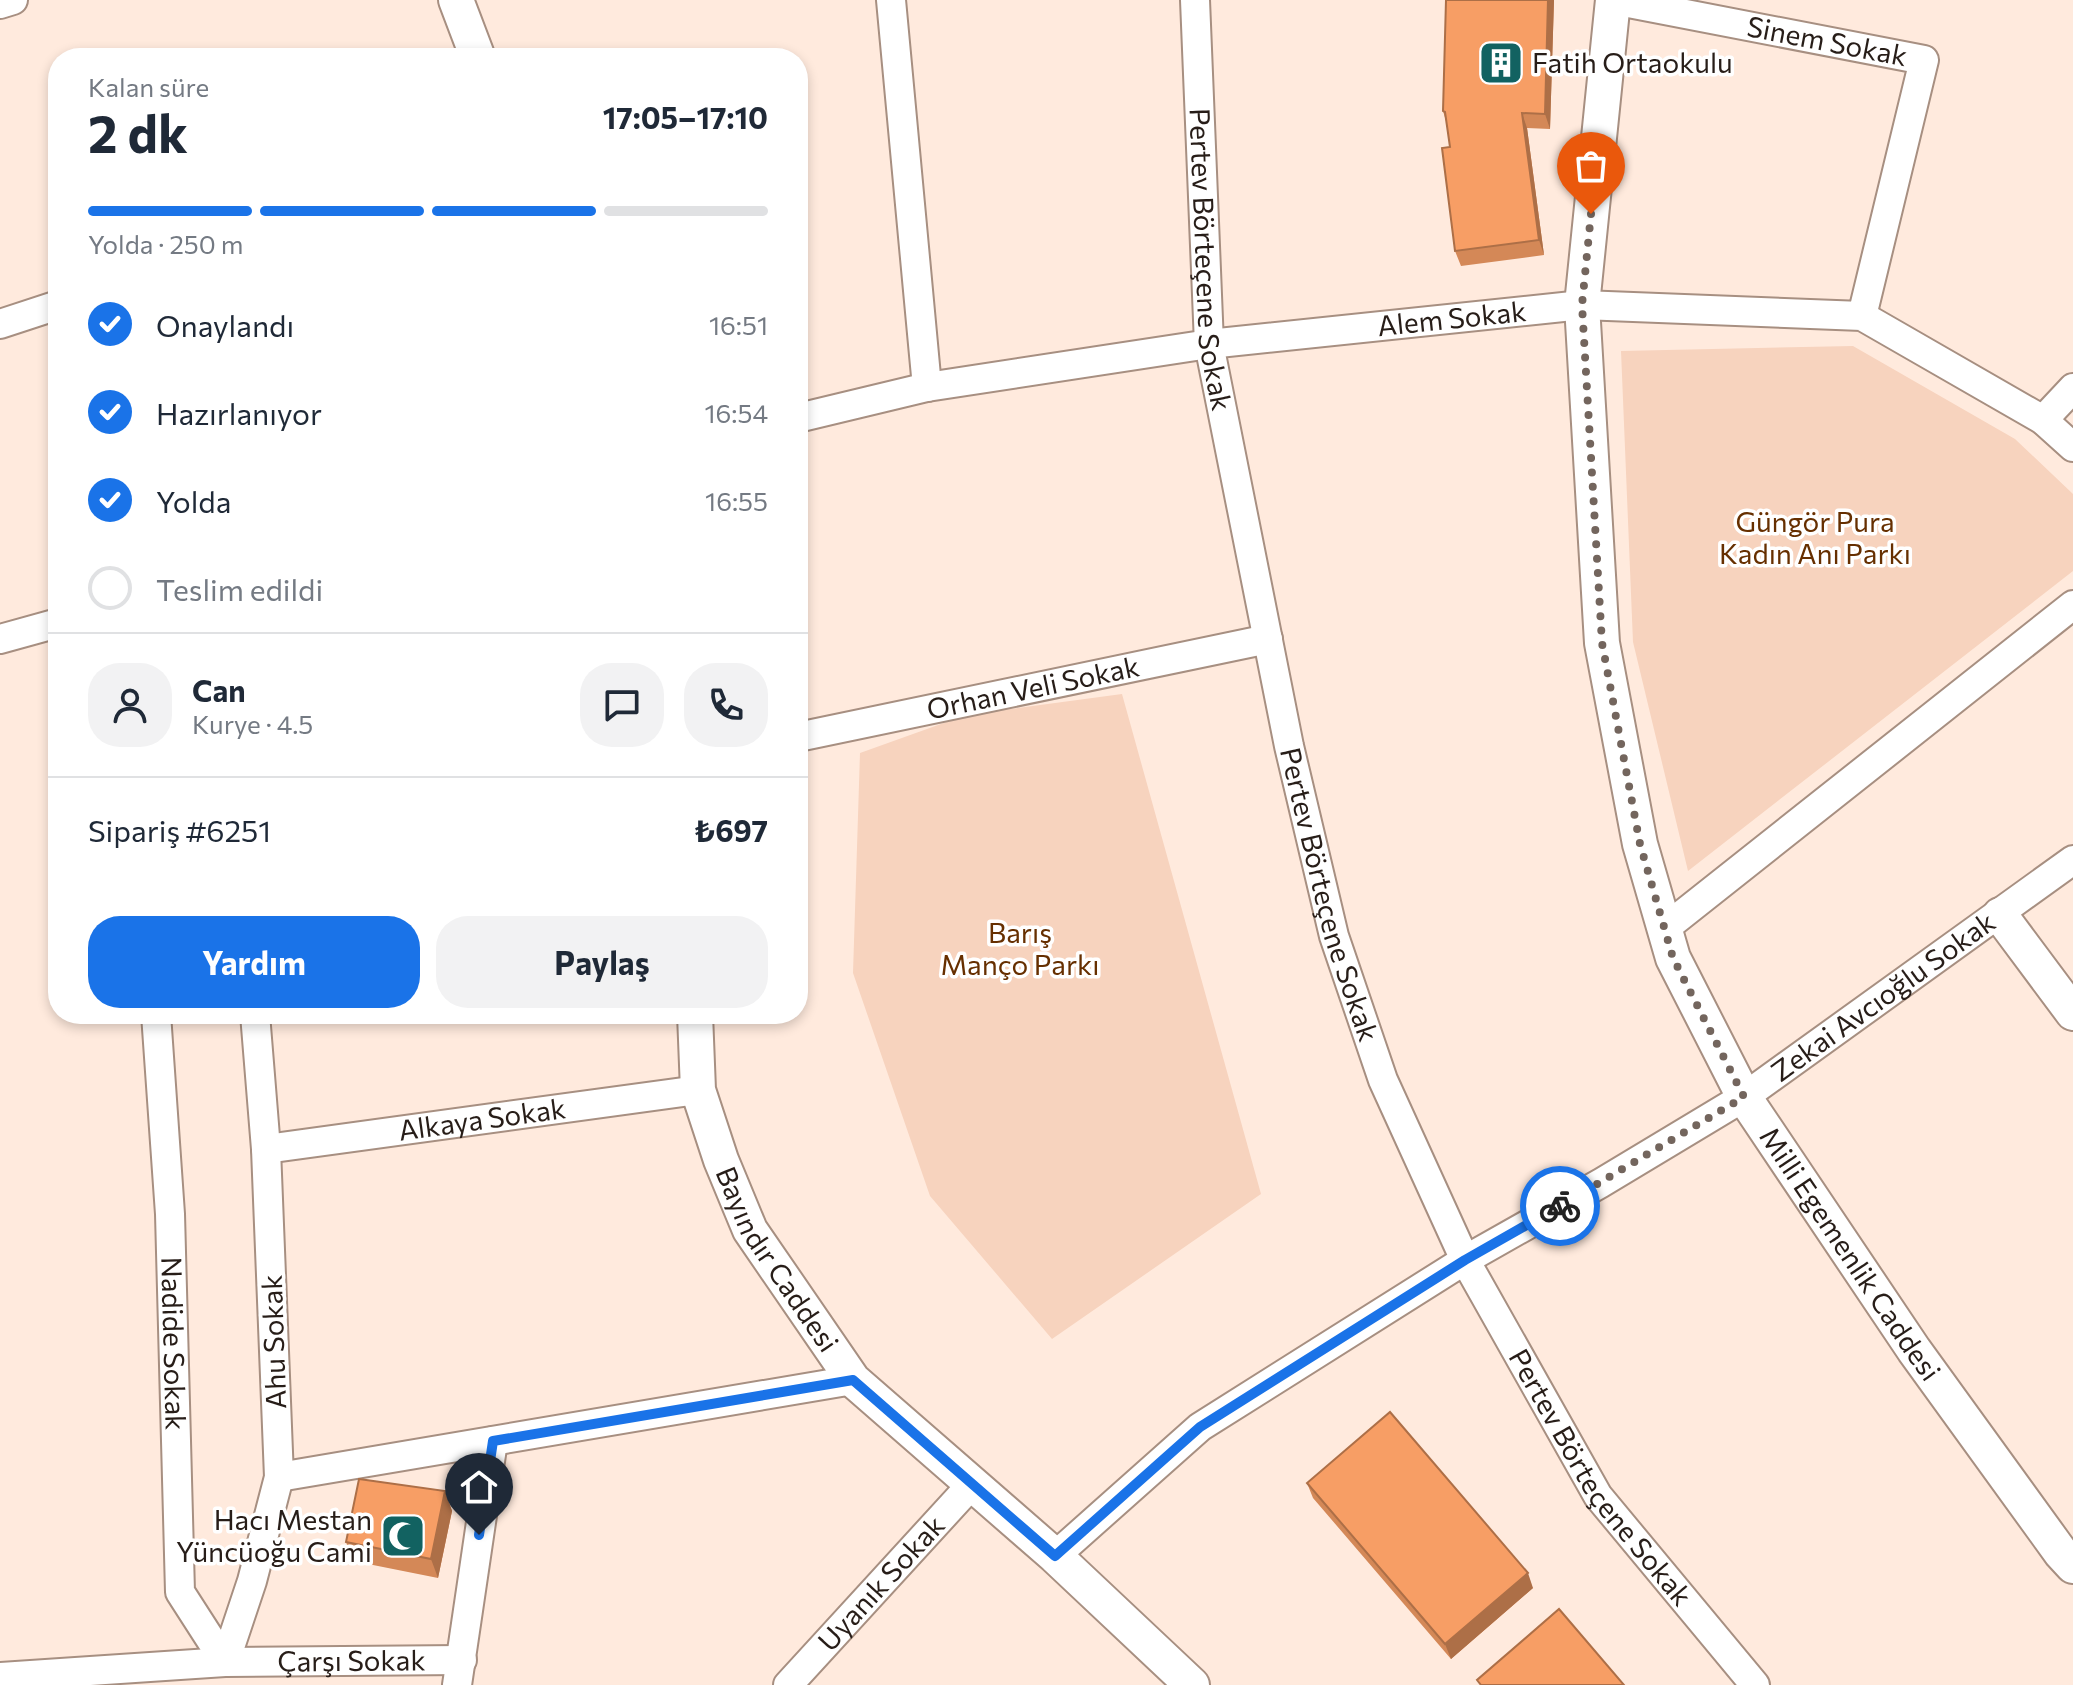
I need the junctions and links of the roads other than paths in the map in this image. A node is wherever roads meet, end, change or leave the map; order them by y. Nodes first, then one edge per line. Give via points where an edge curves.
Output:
1 (13, 0) edge
2 (456, 0) edge
3 (891, 0) edge
4 (1195, 0) edge
5 (1613, 0) edge
6 (0, 4) edge
7 (474, 48) edge
8 (1582, 305) junction
9 (48, 308) edge
10 (1862, 316) junction
11 (0, 324) edge
12 (1209, 344) junction
13 (927, 387) junction
14 (2073, 388) edge
15 (808, 416) edge
16 (2043, 420) junction
17 (2073, 447) edge
18 (2073, 605) edge
19 (48, 626) edge
20 (0, 639) edge
21 (1268, 639) junction
22 (808, 735) edge
23 (2073, 860) edge
24 (2000, 915) junction
25 (1664, 929) junction
26 (2073, 1013) edge
27 (157, 1024) edge
28 (256, 1024) edge
29 (695, 1024) edge
30 (698, 1090) junction
31 (1744, 1097) junction
32 (266, 1149) junction
33 (1465, 1260) junction
34 (853, 1380) junction
35 (493, 1441) junction
36 (279, 1477) junction
37 (973, 1483) junction
38 (1055, 1556) junction
39 (2073, 1566) edge
40 (225, 1662) junction
41 (460, 1672) edge
42 (18, 1679) edge
43 (788, 1685) edge
44 (1192, 1685) edge
45 (1755, 1685) edge

1 - 6 street
2 - 7 street
3 - 13 street
4 - 12 street, Pertev Börteçene Sokak
5 - 8 street, Milli Egemenlik Caddesi
5 - 10 street, Sinem Sokak via 1924,60
8 - 10 street, Alem Sokak
8 - 12 street, Alem Sokak
8 - 25 street, Milli Egemenlik Caddesi via 1602,643 1640,844
9 - 11 street
10 - 16 street, Alem Sokak
12 - 13 street, Alem Sokak
12 - 21 street, Pertev Börteçene Sokak
13 - 15 street, Alem Sokak
14 - 16 street
16 - 17 street, Alem Sokak
18 - 25 street
19 - 20 street
21 - 22 street, Orhan Veli Sokak
21 - 33 street, Pertev Börteçene Sokak via 1334,936 1383,1080
23 - 24 street, Zekai Avcıoğlu Sokak
24 - 26 street
24 - 31 street, Zekai Avcıoğlu Sokak
25 - 31 street, Milli Egemenlik Caddesi via 1673,958
27 - 40 street, Nadide Sokak via 170,1214 180,1592
28 - 32 street, Ahu Sokak
29 - 30 street, Bayındır Caddesi
30 - 32 street, Alkaya Sokak
30 - 34 street, Bayındır Caddesi via 750,1230
31 - 33 street, Zekai Avcıoğlu Sokak
31 - 39 street, Milli Egemenlik Caddesi via 1914,1350
32 - 36 street, Ahu Sokak
33 - 38 street, Zekai Avcıoğlu Sokak via 1200,1427
33 - 45 street, Pertev Börteçene Sokak via 1598,1496
34 - 35 street
34 - 37 street, Bayındır Caddesi
35 - 36 street
35 - 41 street
36 - 40 street, Ahu Sokak
37 - 38 street, Bayındır Caddesi
37 - 43 street, Uyanık Sokak
38 - 44 street, Bayındır Caddesi
40 - 41 street, Çarşı Sokak
40 - 42 street, Çarşı Sokak

